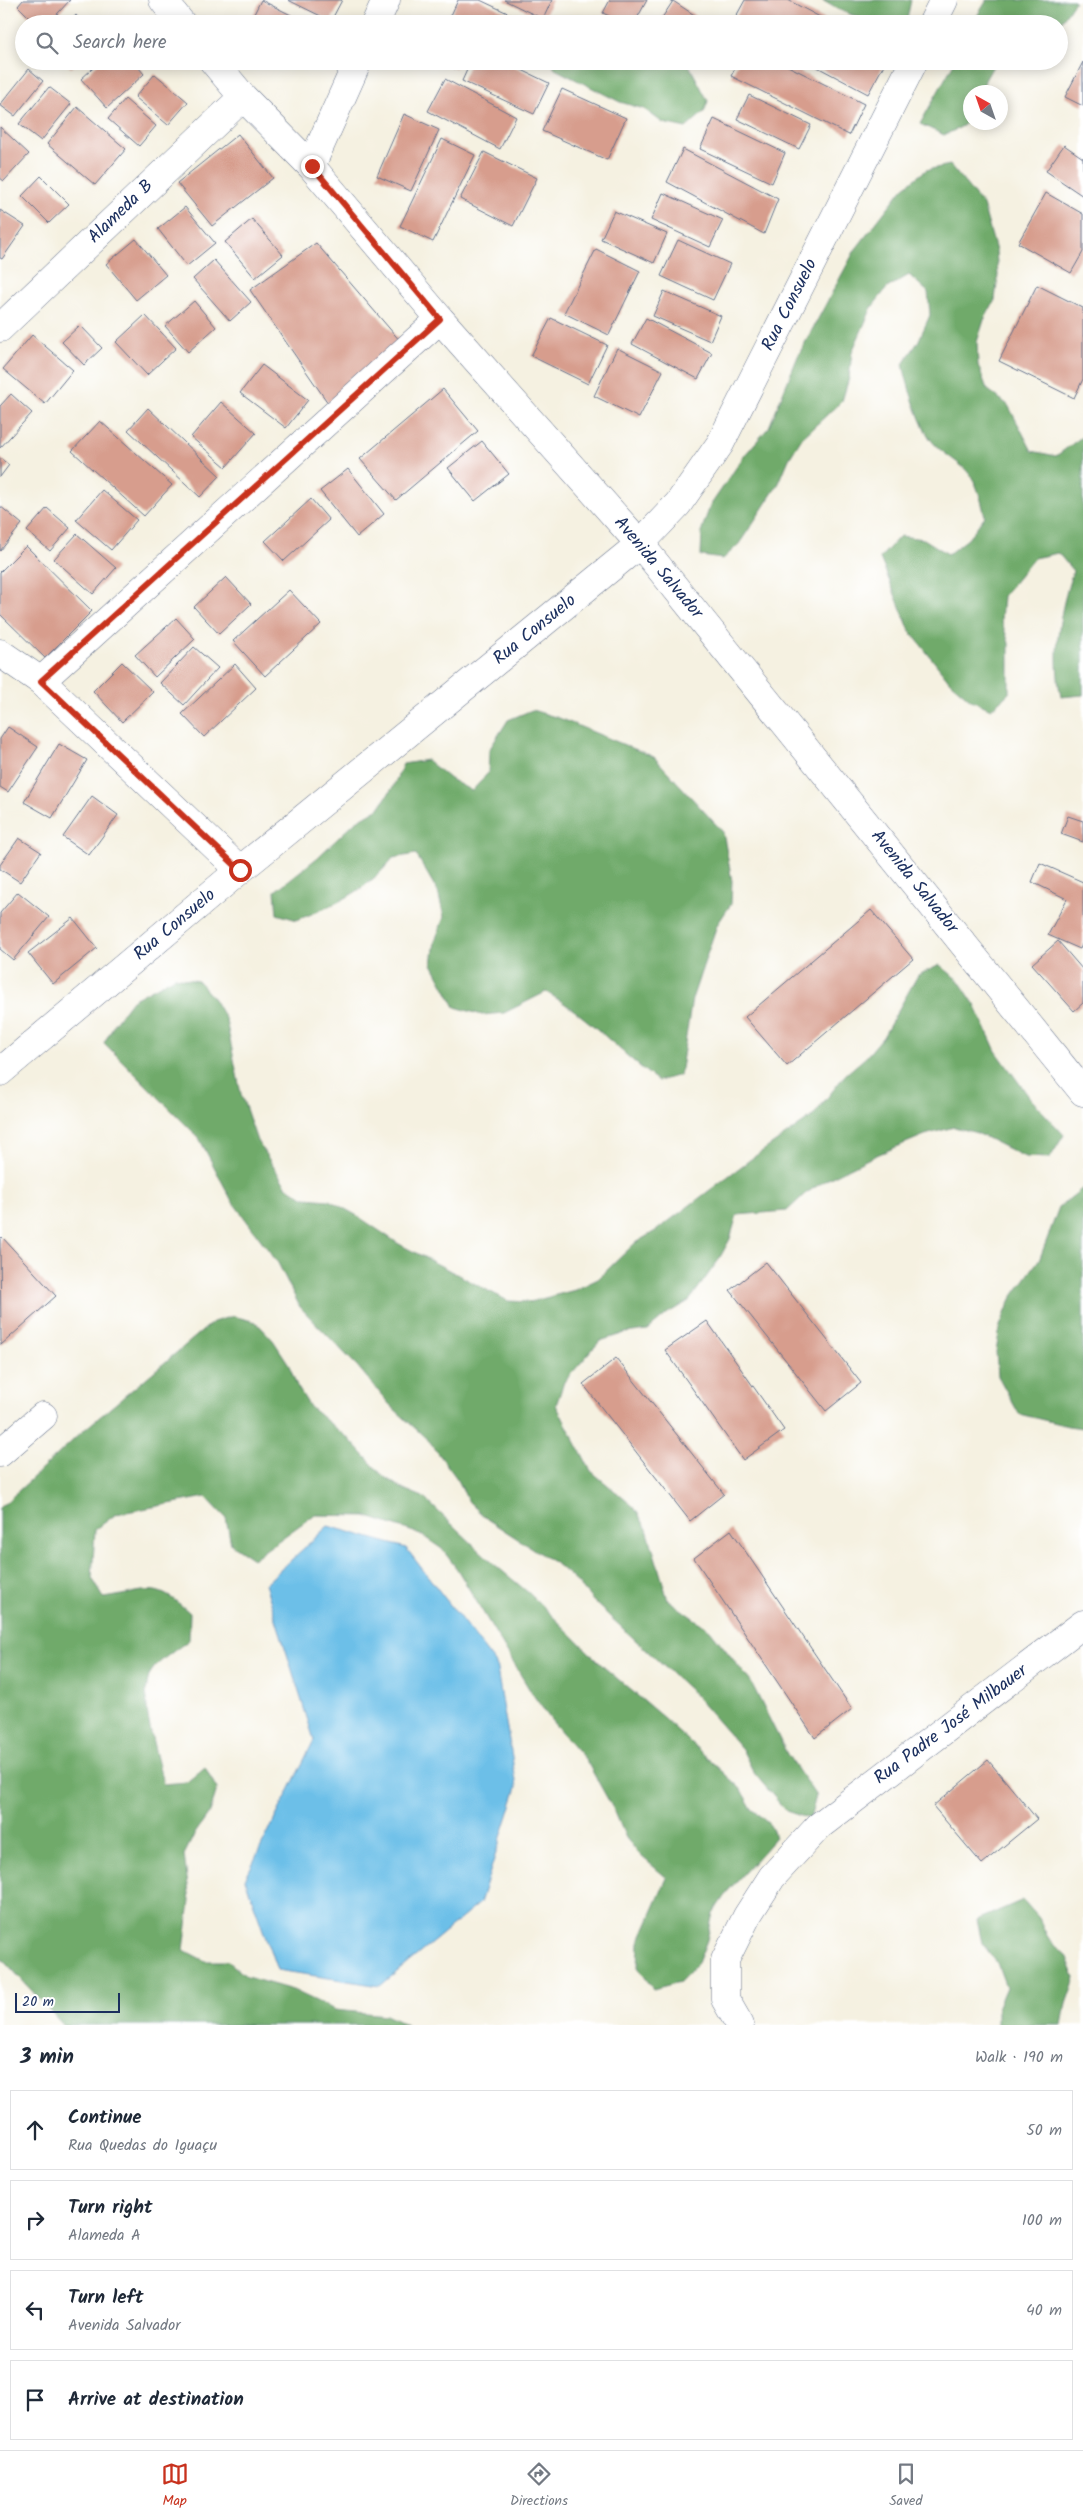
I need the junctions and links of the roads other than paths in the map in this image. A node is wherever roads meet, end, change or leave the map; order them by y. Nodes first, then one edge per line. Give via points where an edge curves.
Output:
1 (163, 0) edge
2 (386, 0) edge
3 (944, 0) edge
4 (175, 15) edge
5 (379, 15) edge
6 (936, 15) edge
7 (221, 70) edge
8 (354, 70) edge
9 (909, 70) edge
10 (243, 97) junction
11 (312, 166) junction
12 (440, 319) junction
13 (0, 328) edge
14 (640, 544) junction
15 (0, 653) edge
16 (41, 681) junction
17 (240, 870) junction
18 (0, 1072) edge
19 (1083, 1092) edge
20 (43, 1416) dead end
21 (0, 1452) edge
22 (1083, 1624) edge
23 (740, 2025) edge

1 - 4 street
2 - 5 street
3 - 6 street
7 - 10 street, Avenida Salvador
8 - 11 street
9 - 14 street, Rua Consuelo via 720,444 678,504
10 - 11 street, Avenida Salvador
10 - 13 street, Alameda B
11 - 12 street, Avenida Salvador
12 - 14 street, Avenida Salvador
12 - 16 street
14 - 17 street, Rua Consuelo
14 - 19 street, Avenida Salvador
15 - 16 street
16 - 17 street
17 - 18 street, Rua Consuelo
20 - 21 street
22 - 23 street, Rua Padre José Milbauer via 819,1826 772,1877 747,1916 725,1960 725,1999

